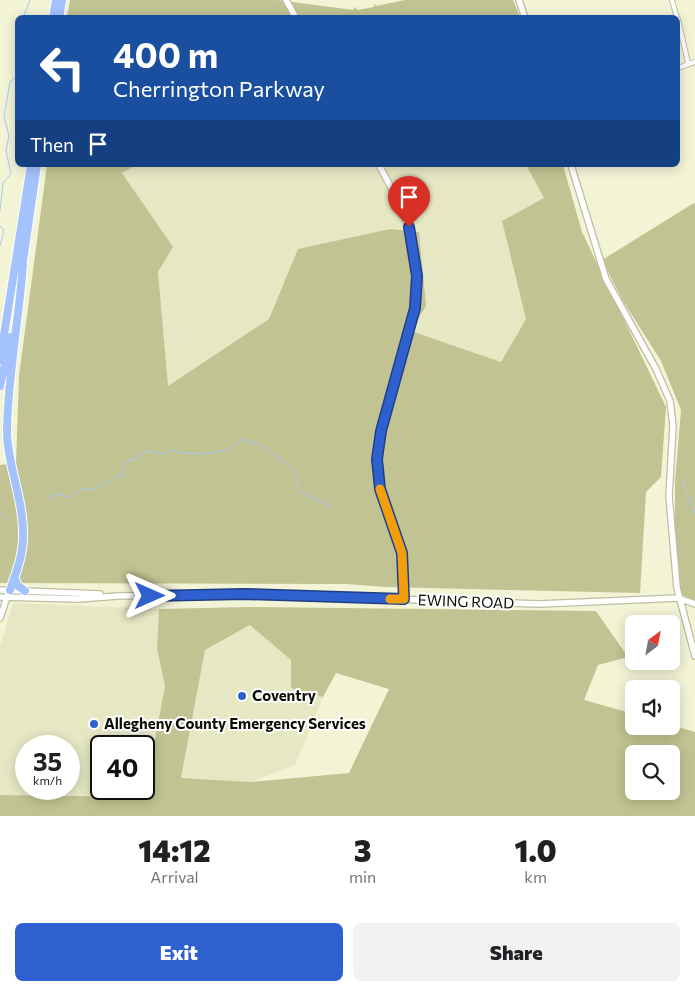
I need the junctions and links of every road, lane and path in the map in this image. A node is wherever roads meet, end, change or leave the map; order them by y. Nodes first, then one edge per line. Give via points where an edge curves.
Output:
1 (56, 0) edge
2 (62, 0) edge
3 (286, 0) edge
4 (519, 0) edge
5 (672, 0) edge
6 (54, 15) edge
7 (60, 15) edge
8 (294, 15) edge
9 (524, 15) edge
10 (676, 15) edge
11 (680, 30) edge
12 (695, 62) edge
13 (688, 63) junction
14 (680, 67) edge
15 (31, 167) edge
16 (37, 167) edge
17 (380, 167) edge
18 (572, 167) edge
19 (23, 264) junction
20 (0, 360) edge
21 (0, 386) edge
22 (15, 578) junction
23 (0, 590) edge
24 (25, 591) junction
25 (9, 593) junction
26 (117, 596) junction
27 (0, 597) edge
28 (678, 598) junction
29 (404, 599) junction
30 (695, 604) edge
31 (0, 618) edge
32 (695, 656) edge

1 - 6 highway
2 - 7 highway
3 - 8 street
4 - 9 street
5 - 10 street
11 - 13 street
12 - 13 street
13 - 14 street
15 - 20 highway
16 - 19 highway
17 - 29 street via 409,227 417,276 413,318 381,431 377,459 380,489 402,553
18 - 28 street via 606,279 660,377 670,402 673,426 669,496
19 - 21 highway
19 - 22 highway via 8,405 10,461 23,533
22 - 24 highway via 17,585
22 - 25 highway
23 - 25 street, EWING ROAD
24 - 25 street, EWING ROAD
24 - 26 street, EWING ROAD
25 - 26 street, EWING ROAD via 78,599
25 - 27 street, EWING ROAD
25 - 31 street
26 - 29 street, EWING ROAD via 244,594
28 - 29 street, EWING ROAD via 540,604
28 - 30 street, EWING ROAD
28 - 32 street

